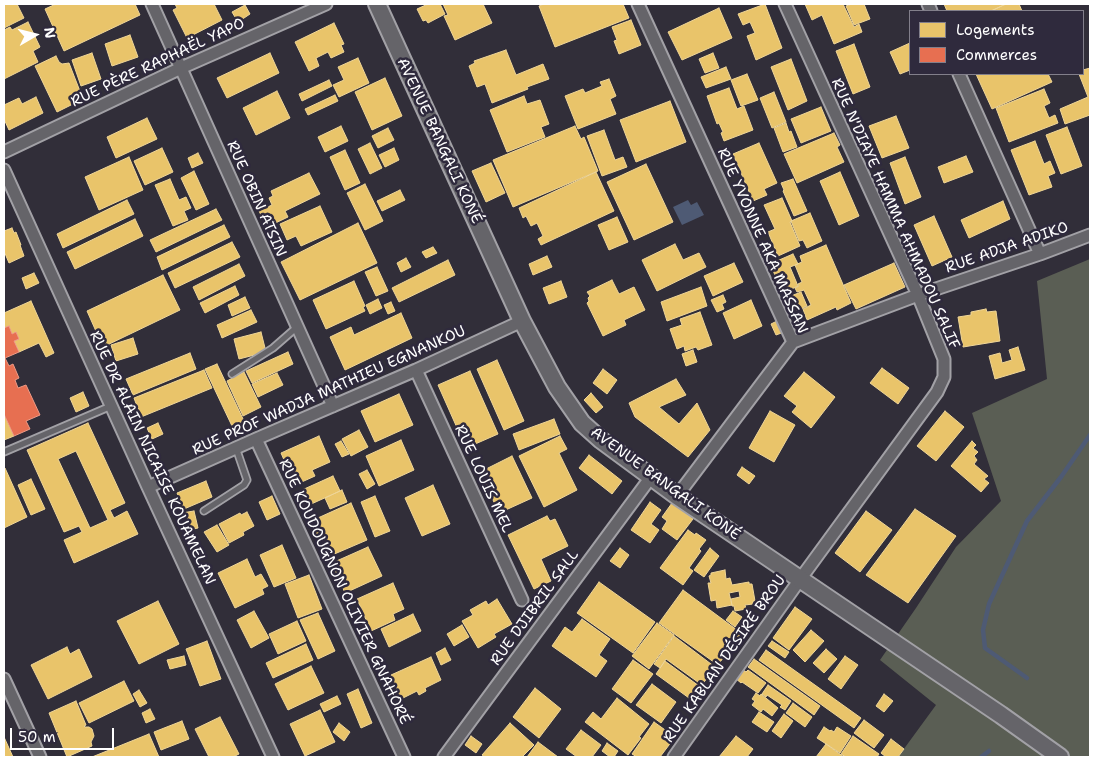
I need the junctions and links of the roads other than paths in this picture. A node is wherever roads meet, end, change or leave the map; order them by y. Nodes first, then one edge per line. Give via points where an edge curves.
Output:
1 (152, 4) edge
2 (326, 4) edge
3 (377, 4) edge
4 (638, 4) edge
5 (785, 4) edge
6 (181, 68) junction
7 (959, 75) edge
8 (4, 152) edge
9 (4, 170) edge
10 (1090, 235) edge
11 (1040, 254) junction
12 (918, 295) junction
13 (522, 321) junction
14 (297, 327) junction
15 (794, 342) junction
16 (416, 370) junction
17 (232, 374) dead end
18 (111, 406) junction
19 (333, 406) junction
20 (256, 439) junction
21 (236, 448) junction
22 (4, 452) edge
23 (651, 477) junction
24 (148, 487) junction
25 (677, 496) junction
26 (204, 511) dead end
27 (801, 578) junction
28 (522, 600) dead end
29 (4, 679) edge
30 (40, 757) edge
31 (273, 757) edge
32 (404, 757) edge
33 (444, 757) edge
34 (674, 757) edge
35 (1060, 757) edge

1 - 6 street, RUE OBIN ATSIN
2 - 6 street, RUE PÈRE RAPHAËL YAPO
3 - 13 street, AVENUE BANGALI KONÉ
4 - 15 street, RUE YVONNE AKA MASSAN
5 - 12 street, RUE N'DIAYE HAMMA AHMADOU SALIF
6 - 8 street, RUE PÈRE RAPHAËL YAPO
6 - 14 street, RUE OBIN ATSIN
7 - 11 street
9 - 18 street, RUE DR ALAIN NICAISE KOUAMELAN
10 - 11 street, RUE ADJA ADIKO
11 - 12 street, RUE ADJA ADIKO
12 - 15 street, RUE ADJA ADIKO
12 - 27 street, RUE N'DIAYE HAMMA AHMADOU SALIF via 944,359 944,377 937,392
13 - 16 street, RUE PROF WADJA MATHIEU EGNANKOU
13 - 23 street, AVENUE BANGALI KONÉ via 557,387 582,423
14 - 17 lane via 273,348
14 - 19 street, RUE OBIN ATSIN
15 - 25 street, RUE YVONNE AKA MASSAN
16 - 19 street, RUE PROF WADJA MATHIEU EGNANKOU
16 - 28 street, RUE LOUIS MEL
18 - 22 lane
18 - 24 street, RUE DR ALAIN NICAISE KOUAMELAN
19 - 20 street, RUE PROF WADJA MATHIEU EGNANKOU
20 - 21 street, RUE PROF WADJA MATHIEU EGNANKOU
20 - 32 street, RUE KOUDOUGNON OLIVIER GNAHORÉ
21 - 24 street, RUE PROF WADJA MATHIEU EGNANKOU
21 - 26 lane via 247,480 244,486
23 - 25 street, AVENUE BANGALI KONÉ
23 - 33 street, RUE DJIBRIL SALL
24 - 31 street, RUE DR ALAIN NICAISE KOUAMELAN
25 - 27 street, AVENUE BANGALI KONÉ
27 - 34 street, RUE KABLAN DÉSIRÉ BROU
27 - 35 street, AVENUE BANGALI KONÉ
29 - 30 street

